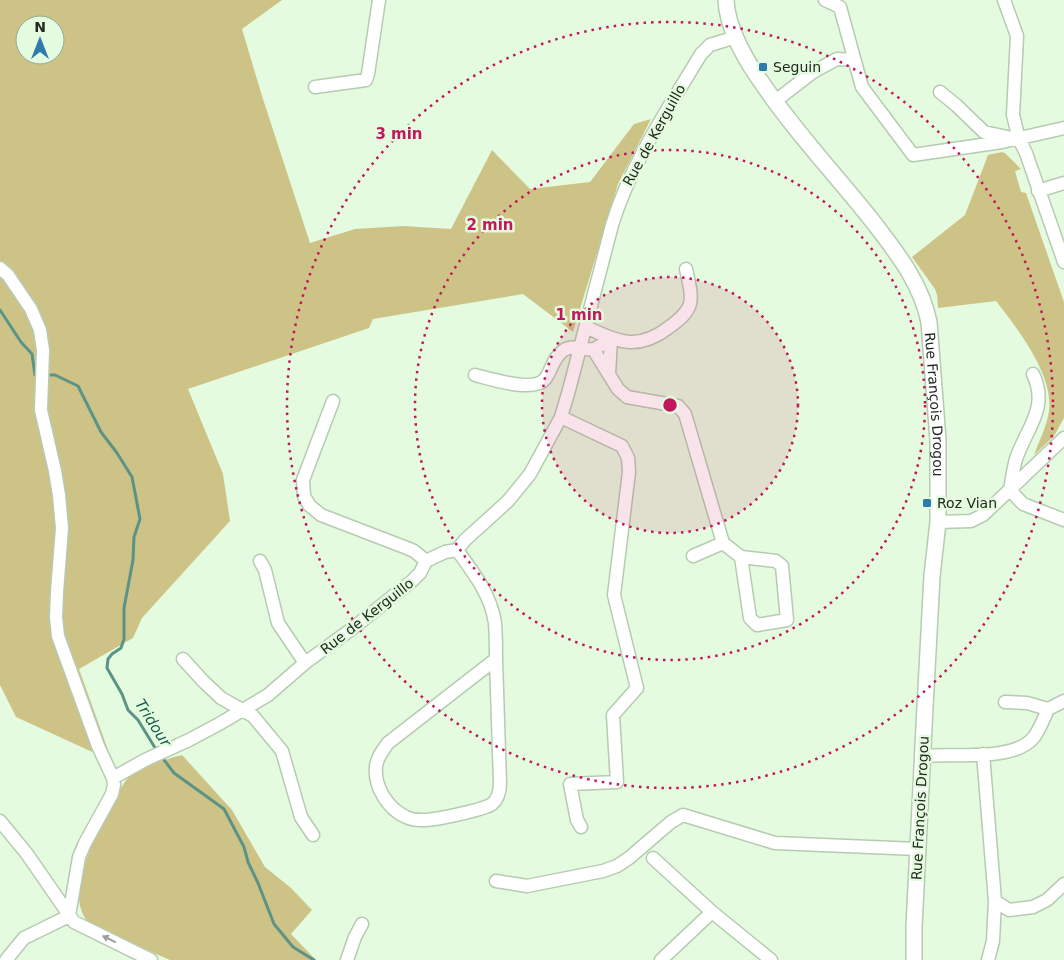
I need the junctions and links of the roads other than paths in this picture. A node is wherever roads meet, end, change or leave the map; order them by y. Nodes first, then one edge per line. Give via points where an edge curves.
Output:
1 (379, 0) edge
2 (726, 0) edge
3 (825, 0) edge
4 (1004, 0) edge
5 (844, 3) edge
6 (736, 37) junction
7 (854, 60) junction
8 (315, 87) dead end
9 (940, 92) dead end
10 (774, 102) junction
11 (1064, 128) edge
12 (1019, 139) junction
13 (1064, 184) edge
14 (1038, 190) junction
15 (1064, 262) edge
16 (0, 268) edge
17 (686, 269) dead end
18 (586, 327) junction
19 (611, 339) junction
20 (587, 348) junction
21 (1033, 374) dead end
22 (475, 375) dead end
23 (609, 375) junction
24 (333, 401) dead end
25 (560, 418) junction
26 (1064, 438) edge
27 (1010, 490) junction
28 (1064, 520) edge
29 (938, 522) junction
30 (723, 543) junction
31 (457, 550) junction
32 (693, 556) dead end
33 (741, 557) junction
34 (260, 561) dead end
35 (426, 561) junction
36 (183, 659) dead end
37 (496, 659) junction
38 (305, 663) junction
39 (1064, 700) edge
40 (1005, 702) dead end
41 (244, 709) junction
42 (1048, 709) junction
43 (983, 754) junction
44 (923, 756) junction
45 (113, 778) junction
46 (0, 821) edge
47 (581, 827) dead end
48 (313, 835) dead end
49 (918, 849) junction
50 (652, 858) dead end
51 (496, 881) dead end
52 (1064, 884) edge
53 (995, 901) junction
54 (712, 912) junction
55 (69, 916) junction
56 (362, 924) dead end
57 (6, 960) edge
58 (151, 960) edge
59 (347, 960) edge
60 (662, 960) edge
61 (771, 960) edge
62 (914, 960) edge
63 (988, 960) edge

1 - 8 street via 366,80
2 - 6 street, Rue François Drogou
3 - 5 street
4 - 12 street via 1017,36 1013,115
5 - 7 street
6 - 10 street, Rue François Drogou via 751,68
6 - 18 street, Rue de Kerguillo via 710,45 701,54 632,172 620,198
7 - 10 street via 837,59 813,72
7 - 12 street via 862,87 913,155
9 - 12 street via 984,132
10 - 29 street, Rue François Drogou via 892,246 925,305 938,440
11 - 12 street
12 - 14 street
13 - 14 street
14 - 15 street
16 - 45 street via 31,308 40,330 43,350 41,410 58,487 62,528 56,617 58,636
17 - 19 street via 691,292 690,307 684,317 656,338 643,342
18 - 19 street
18 - 20 street, Rue de Kerguillo
19 - 20 street
19 - 23 street
20 - 22 street via 566,348 558,355 545,380 536,385
20 - 23 street
20 - 25 street, Rue de Kerguillo
21 - 27 street via 1039,386 1038,408 1016,460
23 - 30 street via 618,390 627,397 678,406 685,414
24 - 35 street via 303,480 304,496 309,505 321,515 407,548
25 - 31 street, Rue de Kerguillo via 530,474 508,501
25 - 47 street via 622,446 628,458 629,472 614,595 637,688 613,714 618,782 570,784
26 - 27 street
27 - 28 street via 1024,504
27 - 29 street via 983,515 971,521
29 - 44 street, Rue François Drogou
30 - 32 street
30 - 33 street
31 - 35 street, Rue de Kerguillo
31 - 37 street via 480,582 489,602 495,622
33 - 33 street via 776,561 782,566 787,620 757,624 750,618
34 - 38 street via 278,623
35 - 38 street, Rue de Kerguillo via 412,581
36 - 41 street via 221,698
37 - 37 street via 388,743 381,753 376,766 377,781 392,808 406,817 433,819 481,808 493,803 499,794
38 - 41 street, Rue de Kerguillo via 268,695
39 - 42 street
40 - 42 street via 1027,703
41 - 45 street, Rue de Kerguillo
41 - 48 street via 254,716 282,750 301,816
42 - 43 street via 1034,737 1019,749
43 - 44 street
43 - 53 street
44 - 49 street, Rue François Drogou
45 - 55 street via 112,794 84,843
46 - 55 street
49 - 51 street via 775,843 683,815 617,866 527,886
49 - 62 street, Rue François Drogou
50 - 54 street
52 - 53 street via 1047,900 1033,907 1009,910
53 - 63 street via 994,941
54 - 60 street
54 - 61 street
55 - 57 street via 24,938
58 -> 55 street via 74,922
56 - 59 street

